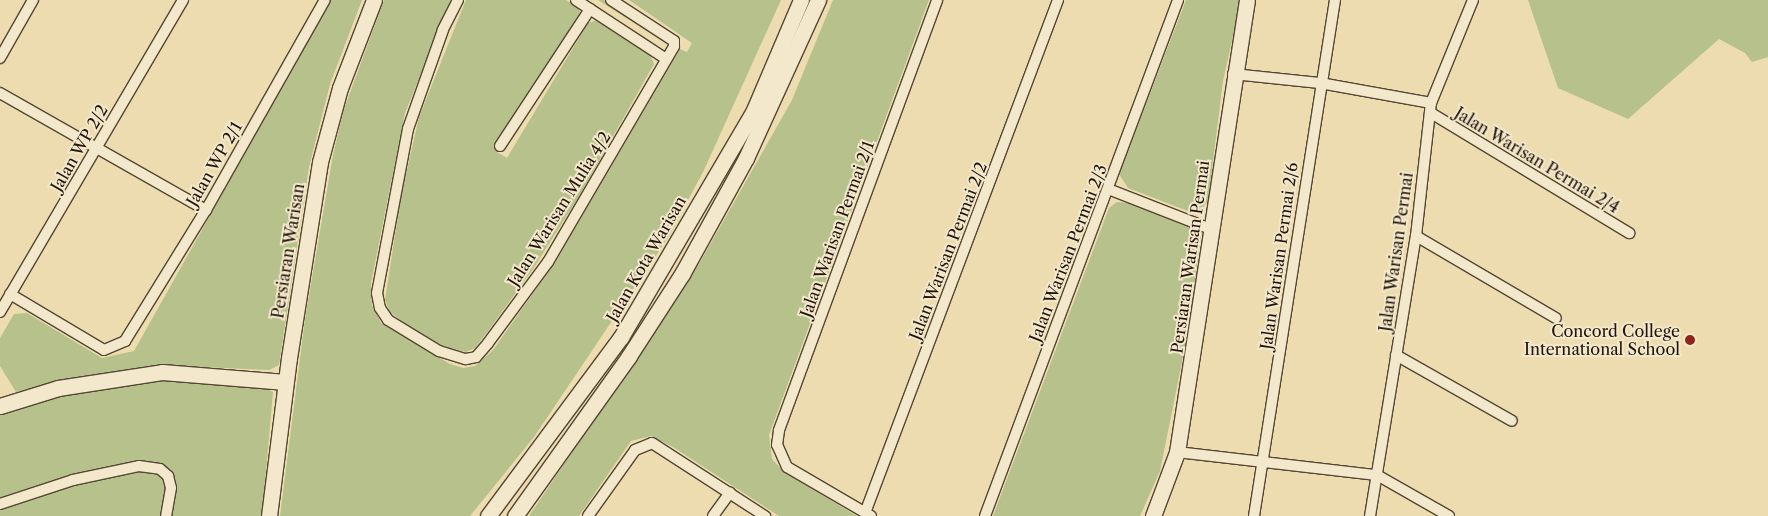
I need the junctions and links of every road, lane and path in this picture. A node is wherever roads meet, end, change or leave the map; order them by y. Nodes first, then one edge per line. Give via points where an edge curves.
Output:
1 (33, 0) edge
2 (182, 0) edge
3 (325, 0) edge
4 (374, 0) edge
5 (458, 0) edge
6 (611, 0) edge
7 (801, 0) edge
8 (818, 0) edge
9 (937, 0) edge
10 (1058, 0) edge
11 (1178, 0) edge
12 (1247, 0) edge
13 (1335, 0) edge
14 (1474, 0) edge
15 (584, 3) edge
16 (0, 58) edge
17 (666, 59) junction
18 (1233, 74) junction
19 (1320, 83) junction
20 (0, 93) edge
21 (1431, 108) junction
22 (500, 146) dead end
23 (97, 148) junction
24 (1108, 189) junction
25 (206, 210) junction
26 (1213, 230) junction
27 (1629, 233) dead end
28 (1416, 236) junction
29 (10, 294) junction
30 (0, 312) edge
31 (1556, 318) dead end
32 (1396, 355) junction
33 (286, 382) junction
34 (0, 406) edge
35 (1512, 421) dead end
36 (1177, 452) junction
37 (1264, 462) junction
38 (1377, 476) junction
39 (730, 493) junction
40 (0, 504) edge
41 (868, 514) edge
42 (166, 516) edge
43 (269, 516) edge
44 (487, 516) edge
45 (515, 516) edge
46 (588, 516) edge
47 (713, 516) edge
48 (766, 516) edge
49 (985, 516) edge
50 (1153, 516) edge
51 (1254, 516) edge
52 (1370, 516) edge
53 (1449, 516) edge

1 - 16 street
2 - 23 street, Jalan WP 2/2
3 - 25 street, Jalan WP 2/1
4 - 33 street, Persiaran Warisan via 340,88 320,162
5 - 17 street, Jalan Warisan Mulia 4/2 via 437,46 408,129 377,293 380,308 388,320 454,358 476,357 548,262
6 - 17 street via 674,41
7 - 44 street, Jalan Kota Warisan via 754,110 621,337
8 - 45 street via 746,158 682,274 629,356
9 - 41 street, Jalan Warisan Permai 2/1 via 778,430 777,445 787,467
10 - 41 street, Jalan Warisan Permai 2/2
11 - 24 street, Jalan Warisan Permai 2/3
12 - 18 street, Persiaran Warisan Permai
13 - 19 street, Jalan Warisan Permai 2/6
14 - 21 street, Jalan Warisan Permai
15 - 17 street
15 - 22 street
18 - 19 street
18 - 26 street, Persiaran Warisan Permai
19 - 21 street
19 - 37 street, Jalan Warisan Permai 2/6
20 - 23 street
21 - 27 street, Jalan Warisan Permai 2/4
21 - 28 street, Jalan Warisan Permai
23 - 25 street
23 - 29 street, Jalan WP 2/2
24 - 26 street
24 - 49 street, Jalan Warisan Permai 2/3
25 - 29 street, Jalan WP 2/1 via 126,341 104,350
26 - 36 street, Persiaran Warisan Permai
28 - 31 street
28 - 32 street, Jalan Warisan Permai
29 - 30 street, Jalan WP 2/2
32 - 35 street
32 - 38 street, Jalan Warisan Permai
33 - 34 street via 162,372 58,388
33 - 43 street, Persiaran Warisan
36 - 37 street
36 - 50 street, Persiaran Warisan Permai
37 - 38 street
37 - 51 street, Jalan Warisan Permai 2/6
38 - 52 street, Jalan Warisan Permai
38 - 53 street
39 - 46 street via 652,443 635,450
39 - 47 street
39 - 48 street
40 - 42 street via 73,480 139,466 160,469 168,476 171,488

